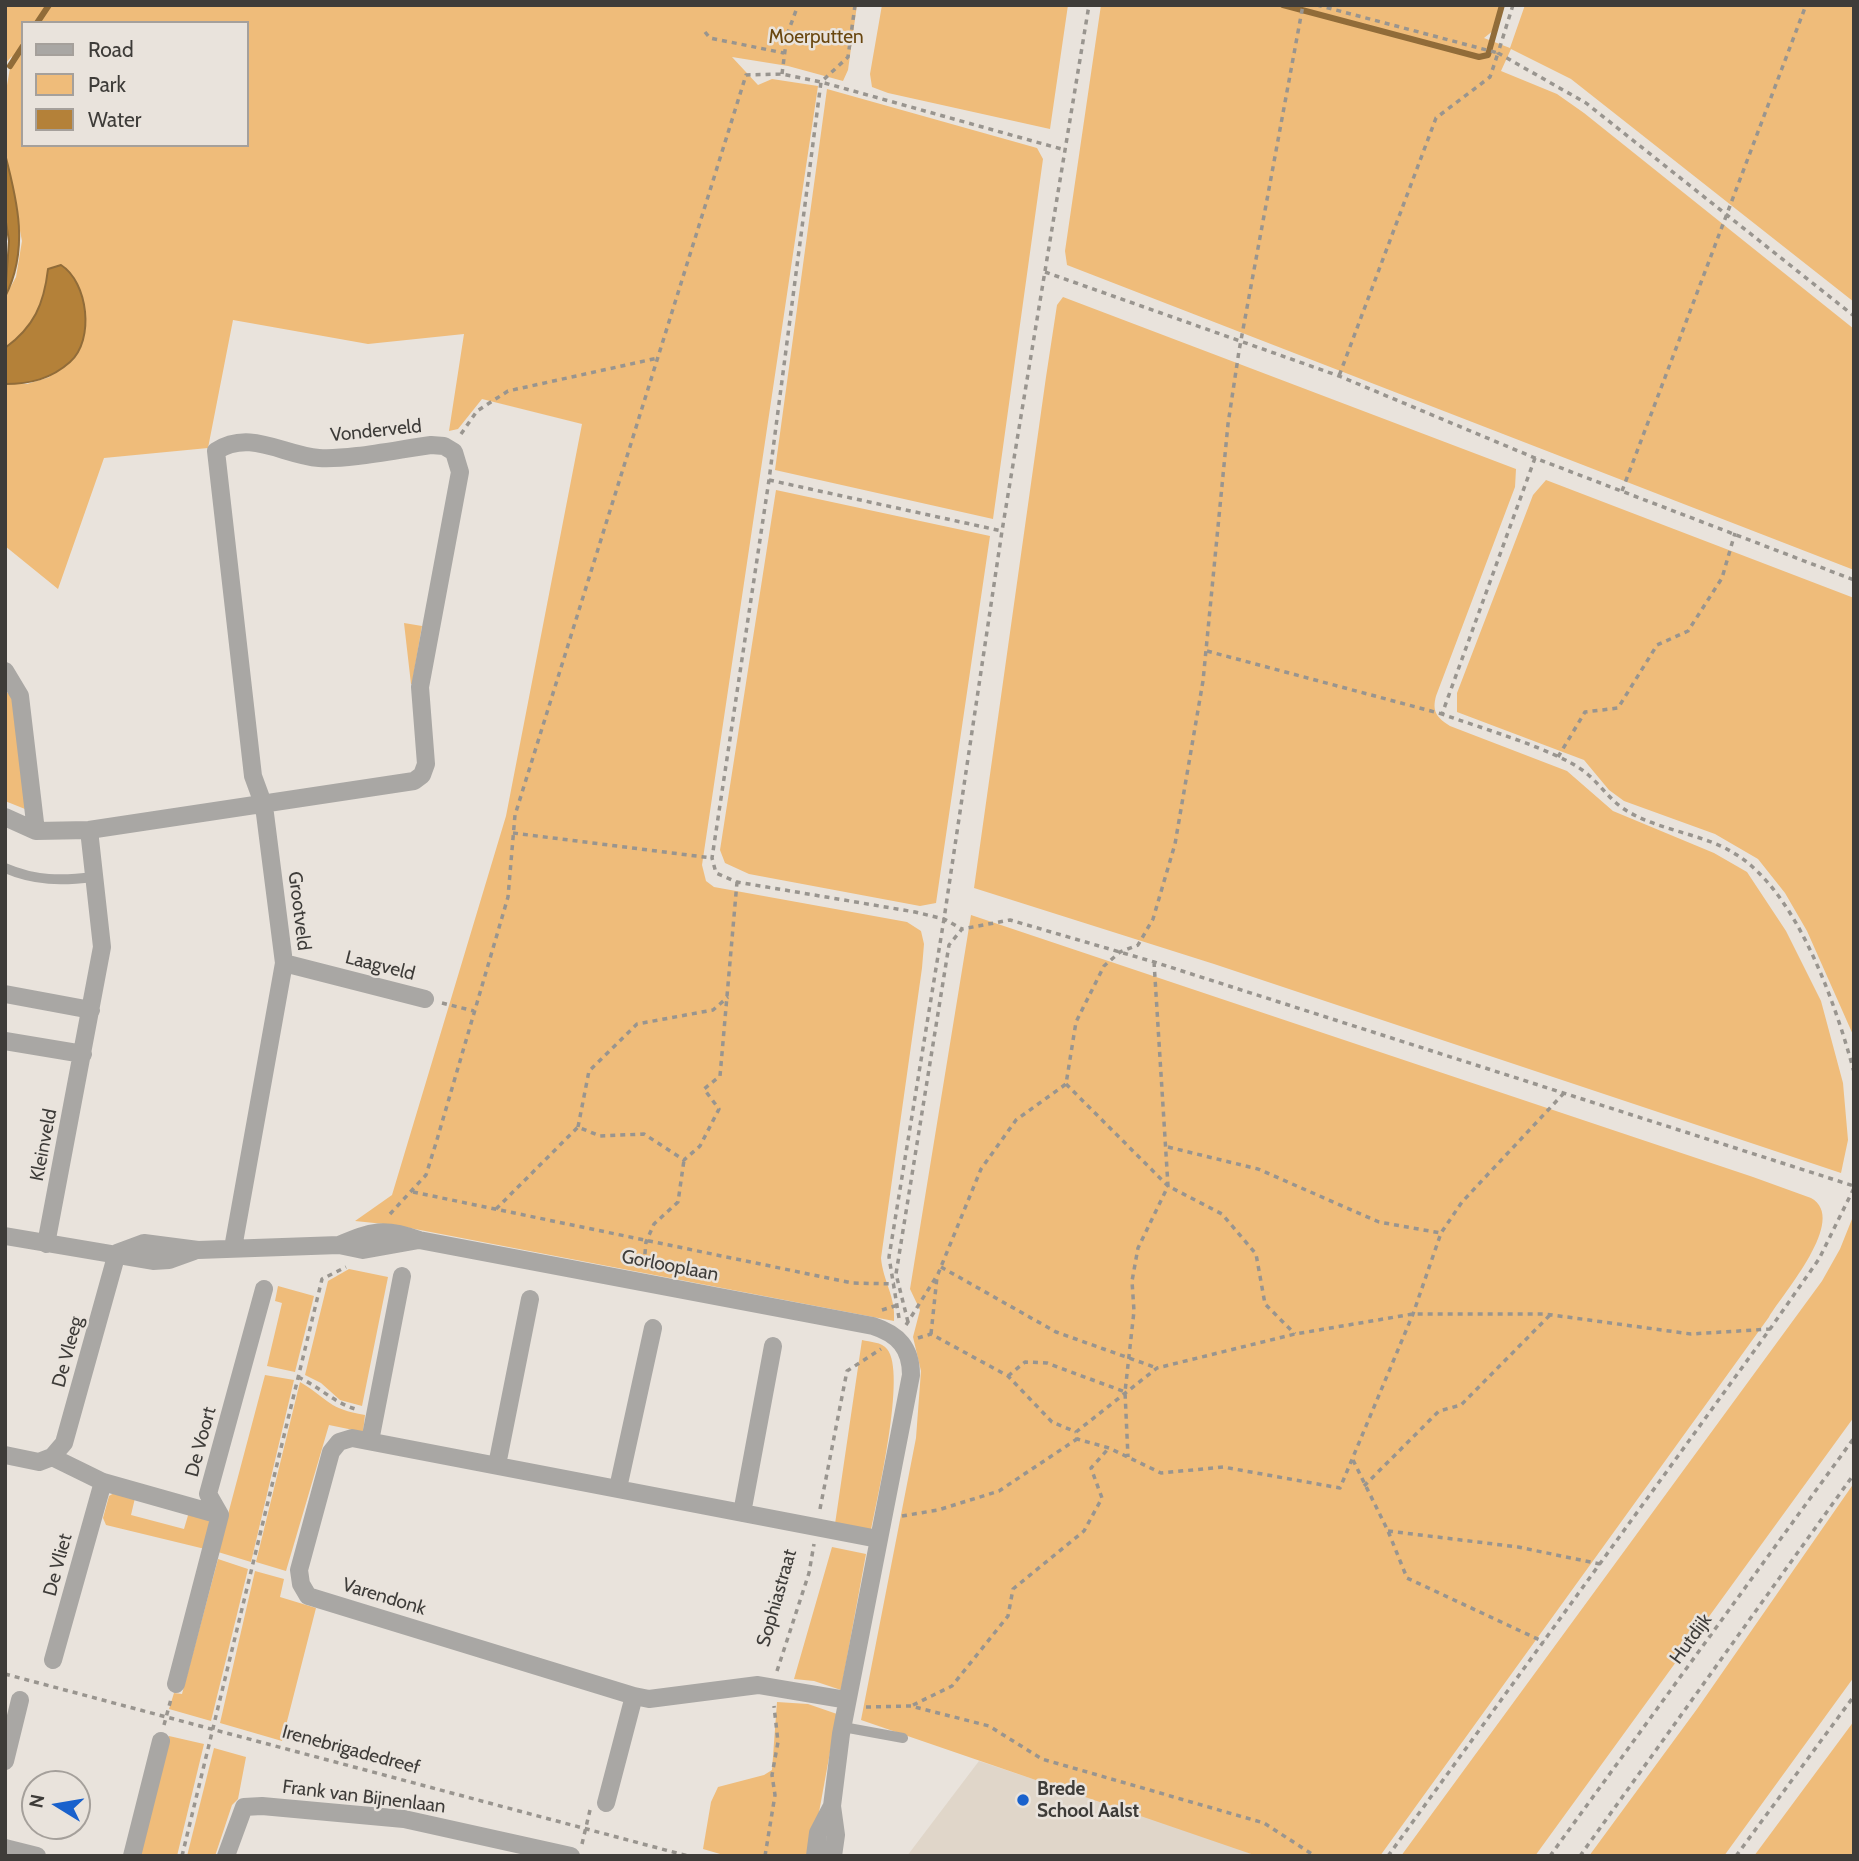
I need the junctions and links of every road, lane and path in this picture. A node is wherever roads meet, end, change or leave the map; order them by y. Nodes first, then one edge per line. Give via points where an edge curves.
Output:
1 (798, 5) edge
2 (855, 5) edge
3 (1089, 5) edge
4 (1303, 5) edge
5 (1317, 5) edge
6 (1513, 5) edge
7 (1806, 5) edge
8 (705, 32) dead end
9 (784, 53) junction
10 (1498, 53) junction
11 (782, 74) junction
12 (821, 82) junction
13 (1065, 150) junction
14 (1727, 215) junction
15 (1045, 272) junction
16 (1854, 316) edge
17 (1240, 342) junction
18 (658, 358) junction
19 (1339, 376) junction
20 (450, 449) junction
21 (1535, 458) junction
22 (769, 480) junction
23 (1622, 491) junction
24 (1002, 531) junction
25 (1735, 533) junction
26 (1854, 580) edge
27 (1207, 651) junction
28 (6, 674) edge
29 (1442, 714) junction
30 (1558, 757) junction
31 (264, 806) junction
32 (5, 817) edge
33 (89, 830) junction
34 (36, 831) junction
35 (513, 833) junction
36 (712, 858) junction
37 (5, 868) edge
38 (93, 877) junction
39 (737, 882) junction
40 (944, 919) junction
41 (962, 929) junction
42 (1120, 952) junction
43 (1154, 962) junction
44 (284, 963) junction
45 (5, 994) edge
46 (727, 997) junction
47 (425, 999) joint
48 (91, 1010) junction
49 (474, 1011) junction
50 (5, 1041) edge
51 (83, 1054) junction
52 (1854, 1072) edge
53 (1066, 1084) junction
54 (1564, 1093) junction
55 (578, 1127) junction
56 (1168, 1147) junction
57 (684, 1160) junction
58 (1168, 1186) junction
59 (1854, 1187) edge
60 (496, 1209) junction
61 (1441, 1233) junction
62 (5, 1236) edge
63 (646, 1242) junction
64 (46, 1244) junction
65 (233, 1248) junction
66 (117, 1253) junction
67 (941, 1267) junction
68 (643, 1268) dead end
69 (938, 1275) junction
70 (402, 1276) dead end
71 (322, 1279) dead end
72 (895, 1284) junction
73 (264, 1289) dead end
74 (530, 1299) dead end
75 (1413, 1314) junction
76 (1550, 1315) junction
77 (653, 1328) dead end
78 (1770, 1329) junction
79 (1295, 1334) junction
80 (931, 1335) junction
81 (902, 1343) junction
82 (773, 1346) dead end
83 (1130, 1359) junction
84 (1157, 1368) junction
85 (1008, 1376) junction
86 (298, 1377) junction
87 (1125, 1392) junction
88 (374, 1414) junction
89 (1076, 1432) junction
90 (1854, 1438) edge
91 (1077, 1439) junction
92 (370, 1441) junction
93 (1109, 1448) junction
94 (5, 1455) edge
95 (52, 1457) junction
96 (1128, 1457) junction
97 (1353, 1459) junction
98 (497, 1465) junction
99 (1854, 1474) edge
100 (103, 1482) junction
101 (1364, 1486) junction
102 (618, 1488) junction
103 (742, 1513) junction
104 (220, 1515) junction
105 (883, 1519) junction
106 (816, 1528) junction
107 (1388, 1531) junction
108 (878, 1539) junction
109 (1601, 1564) junction
110 (1544, 1642) junction
111 (53, 1660) dead end
112 (5, 1674) edge
113 (176, 1684) dead end
114 (772, 1685) junction
115 (634, 1696) junction
116 (1854, 1696) edge
117 (20, 1700) dead end
118 (847, 1704) junction
119 (911, 1706) junction
120 (214, 1727) junction
121 (843, 1727) junction
122 (903, 1738) dead end
123 (162, 1741) dead end
124 (5, 1761) edge
125 (606, 1800) joint
126 (832, 1806) junction
127 (586, 1828) junction
128 (5, 1848) edge
129 (576, 1851) edge
130 (37, 1856) edge
131 (132, 1856) edge
132 (182, 1856) edge
133 (226, 1856) edge
134 (688, 1856) edge
135 (765, 1856) edge
136 (815, 1856) edge
137 (833, 1856) edge
138 (1315, 1856) edge
139 (1388, 1856) edge
140 (1550, 1856) edge
141 (1580, 1856) edge
142 (1736, 1856) edge

1 - 9 path
2 - 12 path via 848,57
3 - 13 path
4 - 17 path
5 - 10 path
6 - 10 path
7 - 14 path
8 - 9 path via 710,38
9 - 11 path
10 - 14 path via 1586,103
10 - 19 path via 1490,77 1436,118
11 - 12 path
11 - 18 path via 746,75
12 - 13 path
12 - 22 path
13 - 15 path
14 - 16 path
14 - 23 path
15 - 17 path
15 - 24 path
17 - 19 path
17 - 27 path
18 - 20 path via 508,391 477,411
18 - 35 path
19 - 21 path
20 - 31 street via 459,460 460,472 420,687 426,764 422,775 414,781
20 - 31 street, Vonderveld via 431,445 319,458 231,442 216,452 253,776
21 - 23 path
21 - 29 path
22 - 24 path
22 - 36 path
23 - 25 path
24 - 40 path
25 - 26 path
25 - 30 path via 1722,578 1688,631 1657,645 1618,708 1585,712
27 - 29 path
27 - 42 path via 1175,844 1153,919 1138,945
28 - 34 street via 20,696
29 - 30 path
30 - 52 path via 1584,771 1624,809 1737,855 1770,883 1810,948
31 - 33 street
31 - 44 street, Grootveld
32 - 34 street
33 - 34 street
33 - 38 street, Kleinveld
35 - 36 path
35 - 49 path via 508,897
36 - 39 path via 716,873
37 - 38 lane via 54,881
38 - 48 street, Kleinveld via 102,947
39 - 40 path
39 - 46 path
40 - 41 path
40 - 72 path via 889,1257
41 - 42 path via 1010,920
41 - 69 path via 949,945 897,1274 908,1322
42 - 43 path
42 - 53 path via 1104,966 1076,1022
43 - 54 path
43 - 56 path
44 - 47 street, Laagveld
44 - 65 street, Grootveld
45 - 48 street
46 - 55 path via 713,1010 637,1024 589,1071
46 - 57 path via 720,1076 704,1089 719,1109 700,1146
47 - 49 path
48 - 51 street, Kleinveld
49 - 60 path via 426,1175 413,1192
50 - 51 street
51 - 64 street, Kleinveld
53 - 58 path
53 - 67 path via 1016,1120 981,1169
54 - 59 path
54 - 61 path via 1462,1202
55 - 57 path via 600,1136 644,1134
55 - 60 path
56 - 58 path
56 - 61 path via 1258,1169 1379,1222
57 - 63 path via 678,1202 654,1224
58 - 79 path via 1222,1214 1256,1254 1265,1304
58 - 83 path via 1138,1248 1132,1281
59 - 78 path via 1819,1259
60 - 63 path
61 - 75 path
62 - 64 street, Gorlooplaan
63 - 68 path
63 - 72 path via 852,1283
64 - 66 street, Gorlooplaan
65 - 66 street, Gorlooplaan via 198,1250 153,1261
65 - 81 street, Gorlooplaan via 339,1245 379,1249 419,1240 873,1326
66 - 95 street, De Vleeg via 64,1443
67 - 69 path
67 - 83 path via 1056,1332
69 - 80 path
70 - 88 street
71 - 86 path
72 - 81 path
73 - 104 street, De Voort via 208,1494
74 - 98 street
75 - 76 path
75 - 79 path
75 - 97 path
76 - 78 path via 1691,1334
76 - 101 path via 1461,1405 1439,1411
77 - 102 street
78 - 109 path
79 - 84 path
80 - 81 path, Sophiastraat
80 - 85 path
81 - 105 street via 911,1376
81 - 106 path, Sophiastraat via 847,1371
82 - 103 street
83 - 84 path
83 - 87 path
84 - 87 path
85 - 87 path via 1024,1362 1047,1363
85 - 89 path via 1052,1422
86 - 88 path via 322,1388 338,1404
86 - 120 path
87 - 89 path
87 - 96 path
88 - 92 street
89 - 91 path
90 - 140 path, Hutdijk
91 - 93 path
91 - 105 path via 999,1492 938,1510
92 - 98 street, Varendonk
92 - 115 street, Varendonk via 352,1438 331,1452 299,1570 308,1596
93 - 96 path
93 - 119 path via 1091,1468 1102,1498 1084,1531 1013,1589 1007,1616 952,1686
94 - 95 street via 38,1462
95 - 100 street
96 - 97 path via 1161,1473 1223,1467 1340,1488
97 - 101 path
98 - 102 street, Varendonk
99 - 141 path, Hutdijk
100 - 104 street
100 - 111 street, De Vliet
101 - 107 path
102 - 103 street, Varendonk
103 - 106 street, Varendonk
104 - 113 street
105 - 108 street
106 - 108 street, Varendonk
106 - 114 path, Sophiastraat via 809,1573
107 - 109 path via 1518,1547
107 - 110 path via 1407,1578
108 - 118 street
109 - 110 path
110 - 139 path
112 - 120 path, Irenebrigadedreef
114 - 115 street, Varendonk via 649,1699
114 - 118 street, Varendonk
114 - 135 path, Sophiastraat via 778,1742
115 - 125 street
116 - 142 path
117 - 124 street
118 - 119 path
118 - 121 street
119 - 138 path via 989,1726 1042,1759 1264,1823
120 - 127 path, Irenebrigadedreef
120 - 132 path
121 - 122 lane
121 - 126 street
123 - 131 street
125 - 127 path via 593,1796
126 - 136 street via 818,1833
126 - 137 street
127 - 129 path
127 - 134 path, Irenebrigadedreef
128 - 130 street
129 - 133 street, Frank van Bijnenlaan via 404,1819 262,1806 244,1807

